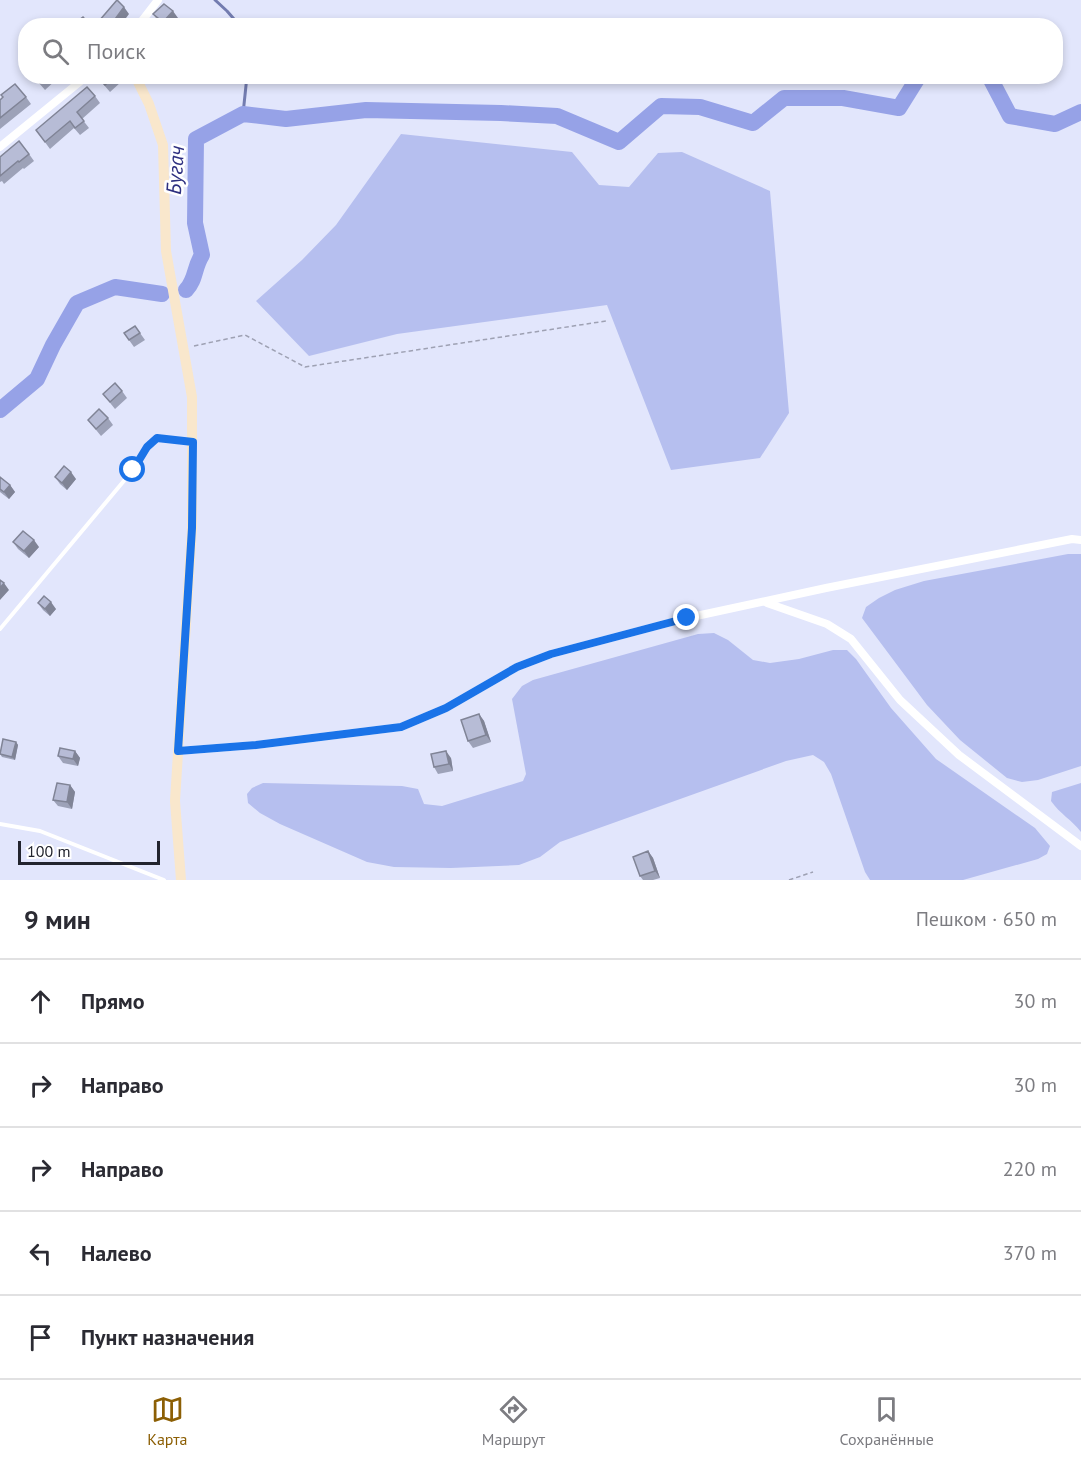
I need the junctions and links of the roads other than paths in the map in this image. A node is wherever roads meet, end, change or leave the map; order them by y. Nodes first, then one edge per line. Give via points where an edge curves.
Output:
1 (158, 0) edge
2 (144, 18) edge
3 (77, 84) edge
4 (139, 84) edge
5 (0, 147) edge
6 (193, 442) junction
7 (1081, 540) edge
8 (765, 602) junction
9 (0, 629) edge
10 (178, 751) junction
11 (0, 824) edge
12 (1081, 846) edge
13 (164, 880) edge
14 (181, 880) edge

1 - 2 street
3 - 5 street
4 - 6 street via 163,145 166,250 192,397
6 - 9 lane via 157,438 147,447 133,470
6 - 10 street via 192,528
7 - 8 street
8 - 10 street via 551,654 517,667 446,708 401,727
8 - 12 street via 827,624 851,639 900,700 959,755
10 - 14 street via 175,801
11 - 13 lane via 40,831

